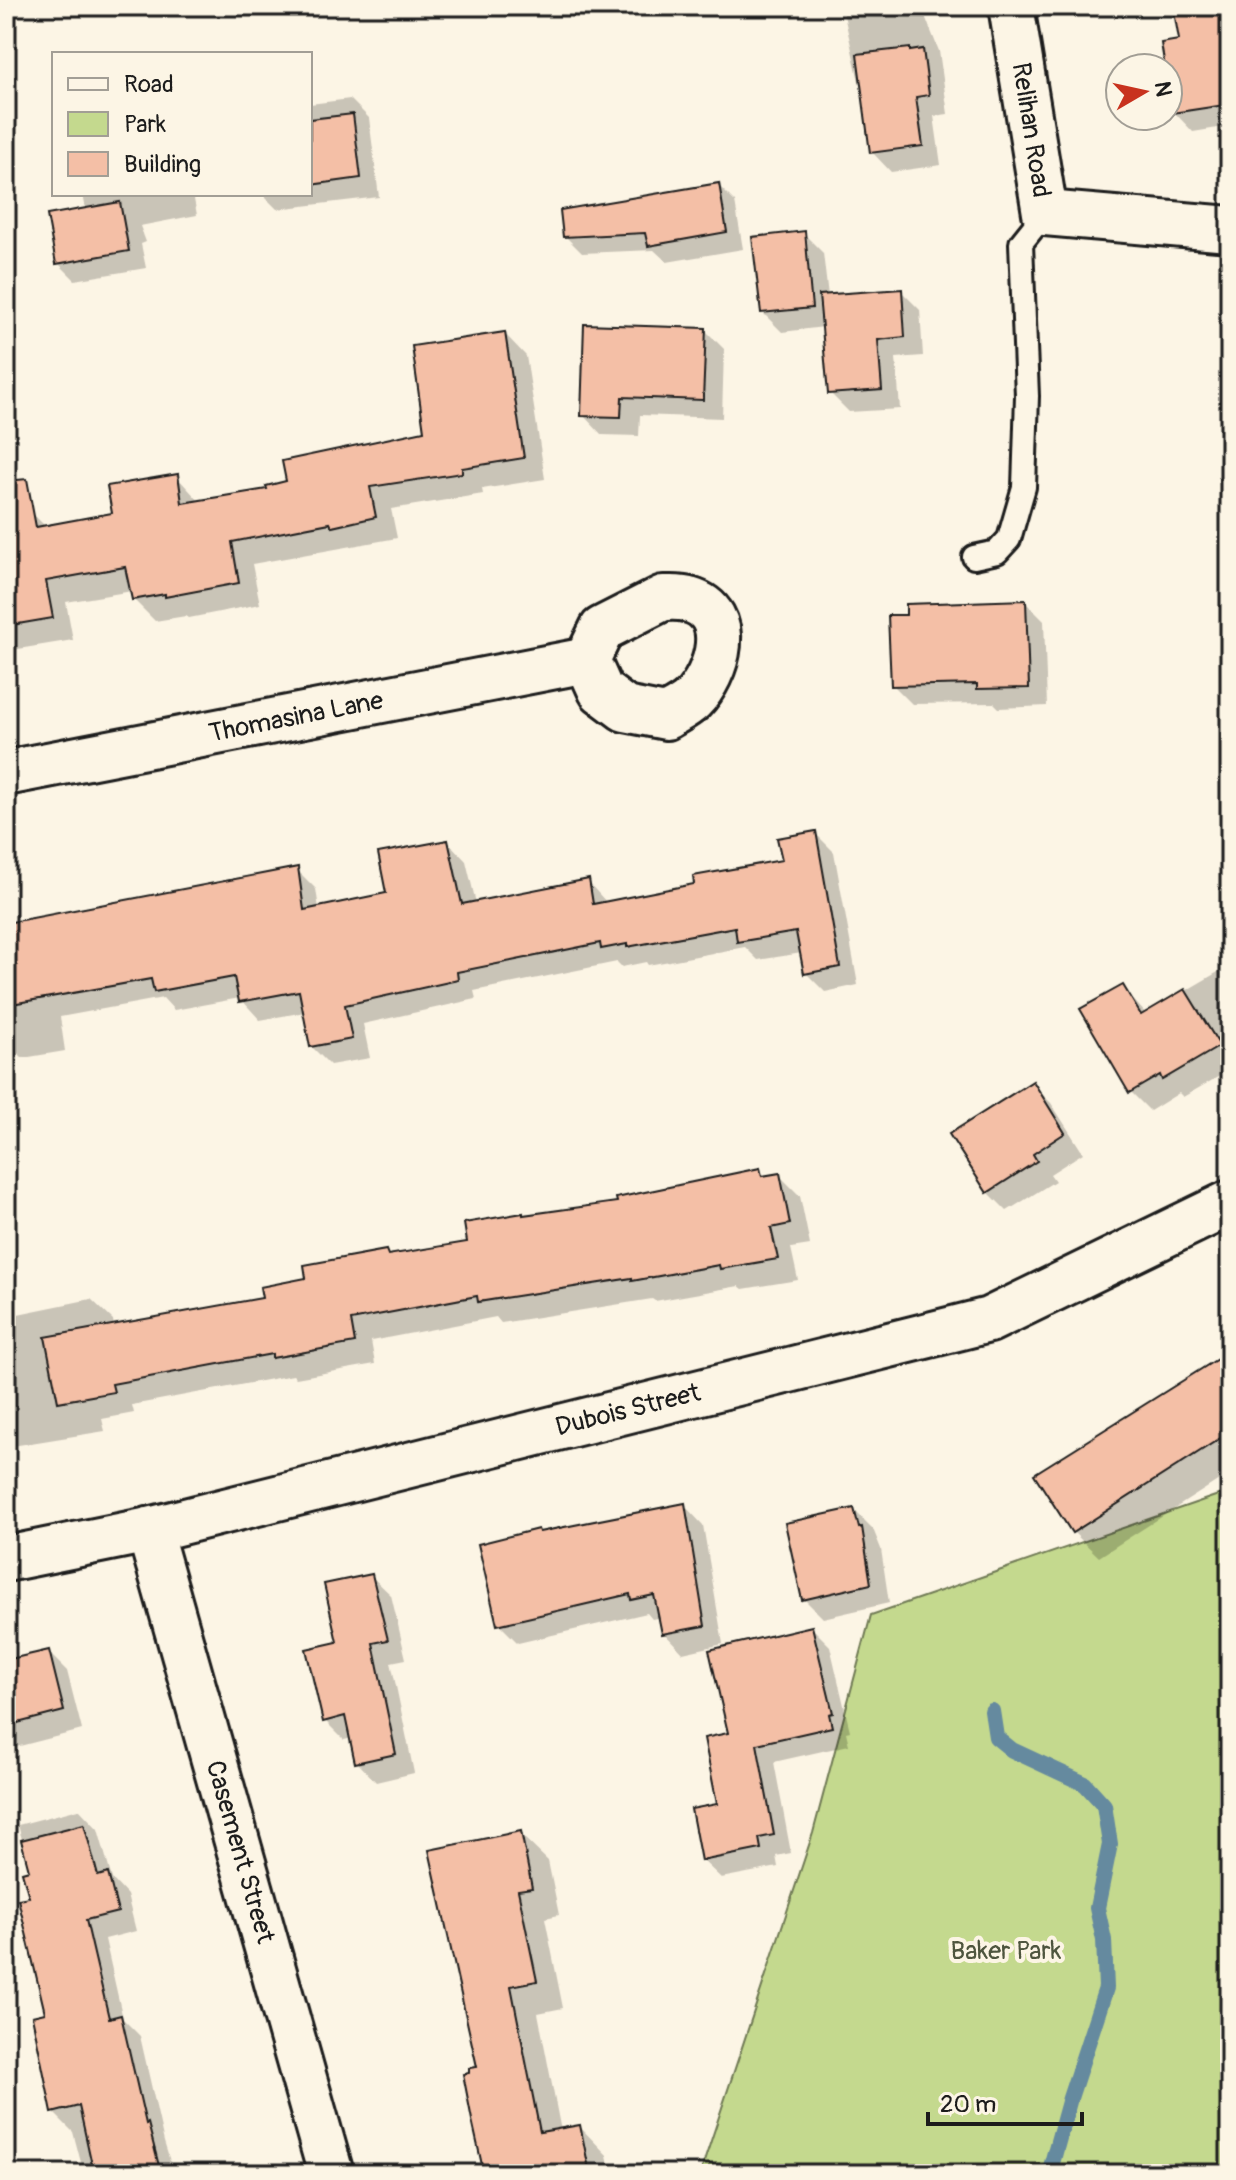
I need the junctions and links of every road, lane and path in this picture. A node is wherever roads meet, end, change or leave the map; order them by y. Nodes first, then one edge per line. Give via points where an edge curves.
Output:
1 (1011, 6) edge
2 (1045, 213) junction
3 (1230, 229) edge
4 (974, 557) dead end
5 (587, 660) dead end
6 (6, 773) edge
7 (1230, 1203) edge
8 (149, 1530) junction
9 (6, 1559) edge
10 (331, 2174) edge

1 - 2 street, Relihan Road
2 - 3 street, Relihan Road
2 - 4 lane via 1021,243 1027,396 1024,487 1009,539 997,552
5 - 6 street, Thomasina Lane
7 - 8 street, Dubois Street via 989,1320
8 - 9 street, Dubois Street
8 - 10 street, Casement Street

